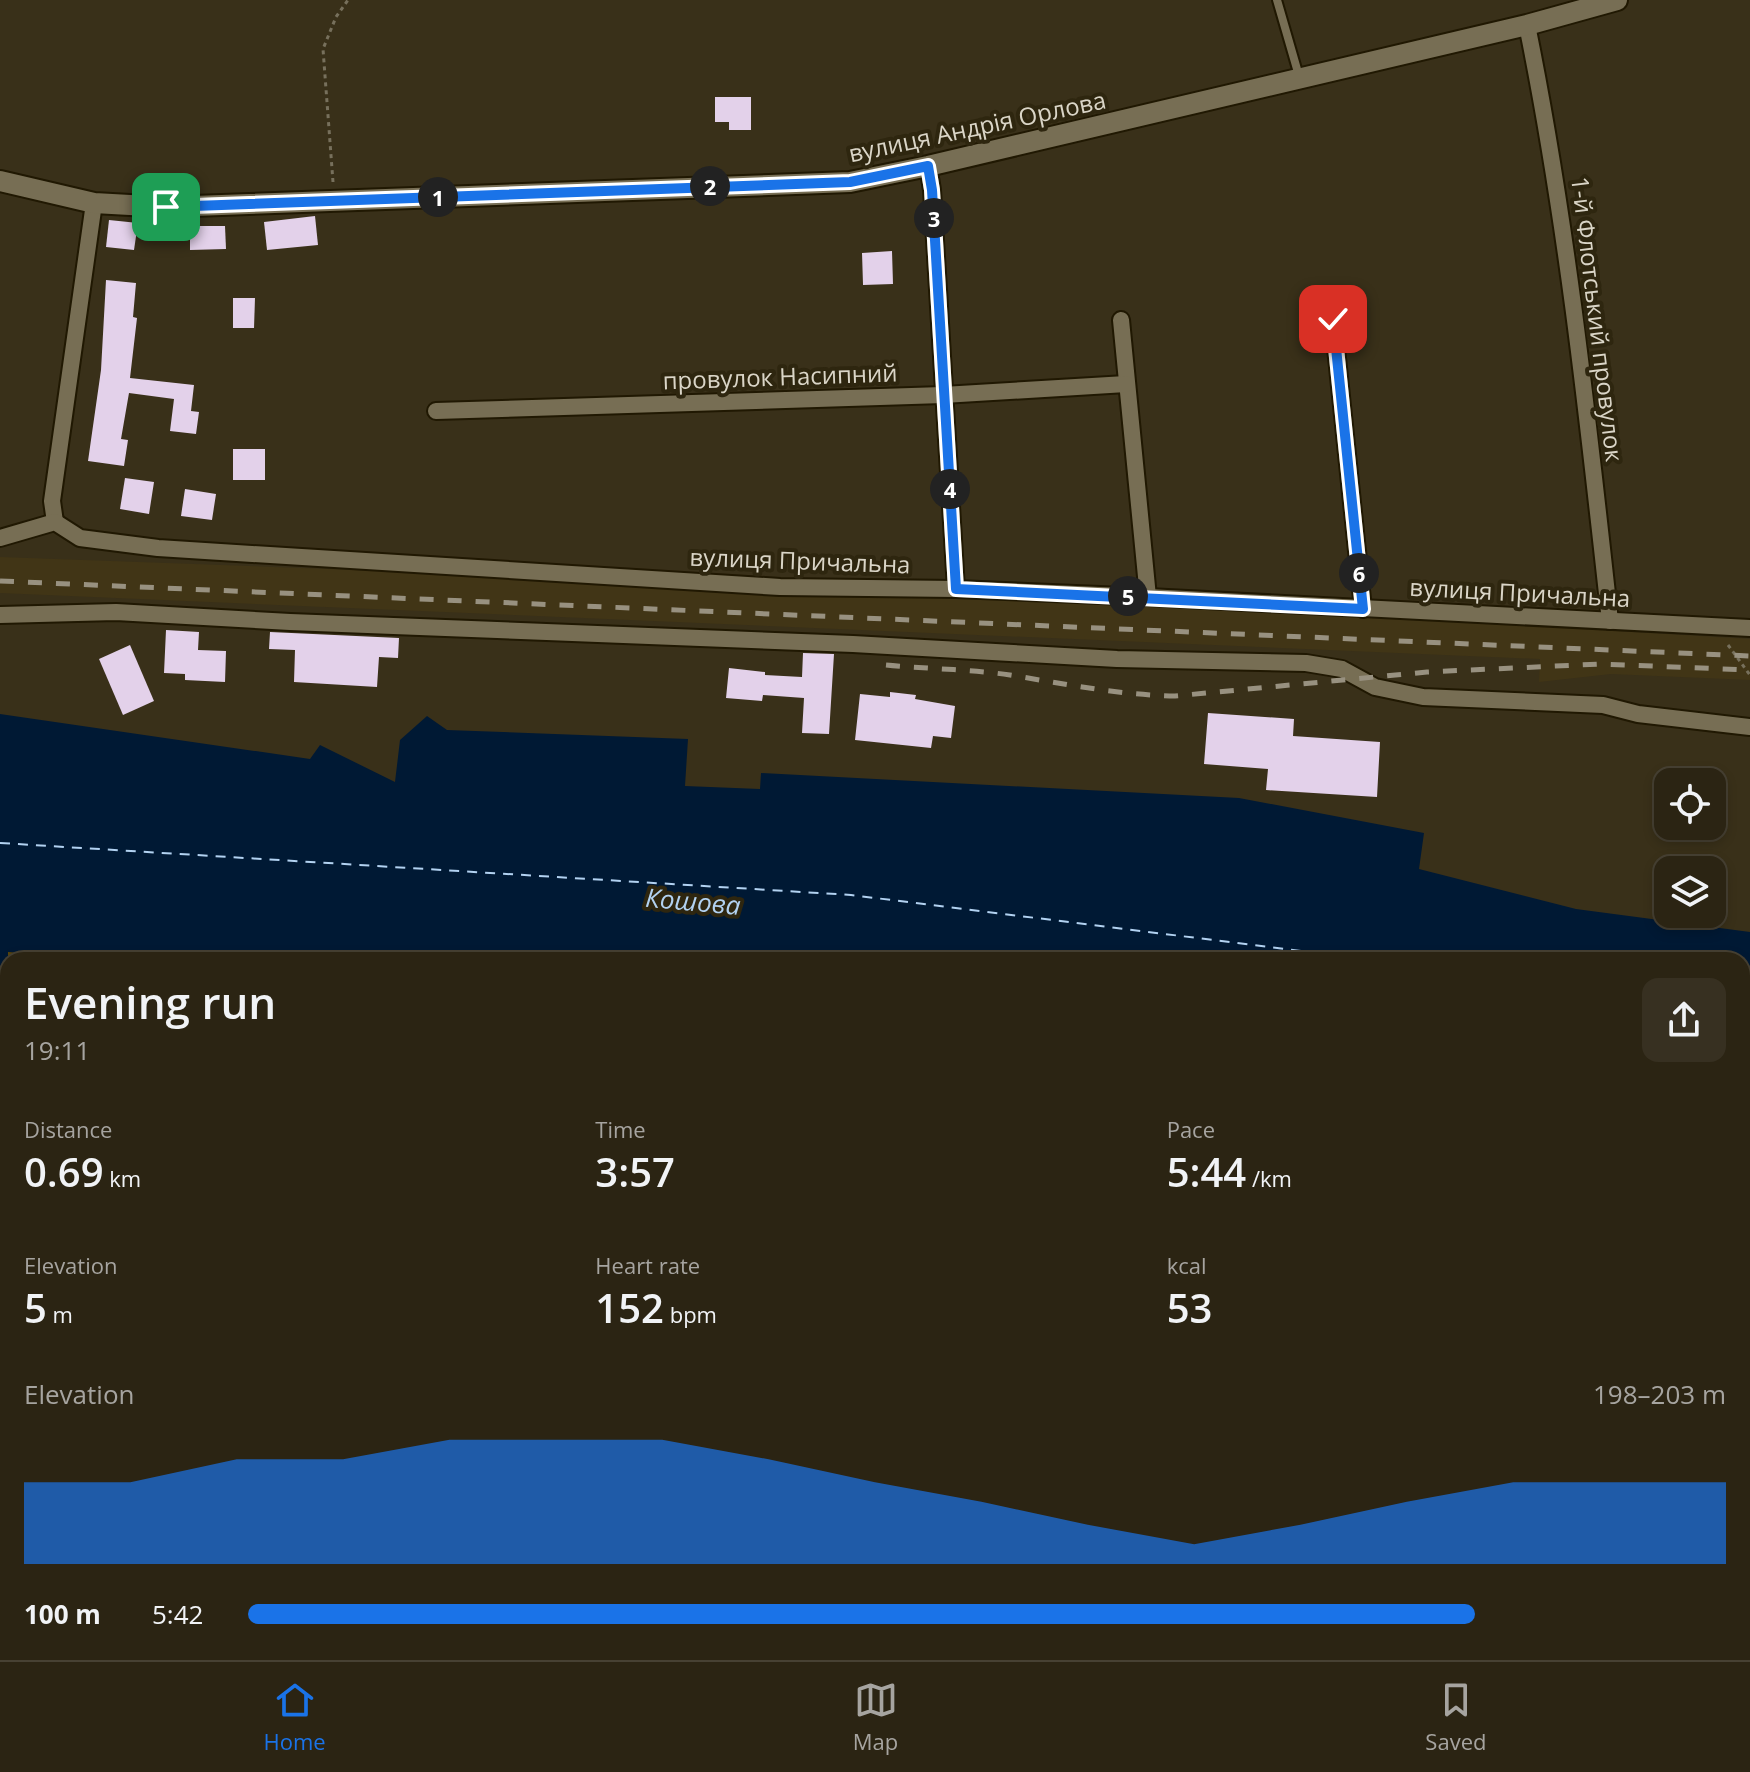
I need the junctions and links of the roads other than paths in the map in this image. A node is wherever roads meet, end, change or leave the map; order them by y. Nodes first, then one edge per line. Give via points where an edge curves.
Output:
1 (1277, 0) edge
2 (1617, 0) edge
3 (1527, 25) junction
4 (1300, 78) junction
5 (928, 166) junction
6 (0, 181) edge
7 (94, 203) junction
8 (1333, 319) dead end
9 (1121, 320) dead end
10 (1126, 384) junction
11 (943, 395) junction
12 (436, 411) dead end
13 (55, 522) junction
14 (0, 538) edge
15 (956, 589) junction
16 (1148, 597) junction
17 (1363, 609) junction
18 (0, 615) edge
19 (1610, 621) junction
20 (1750, 628) edge
21 (1750, 727) edge

1 - 4 lane
2 - 3 street, вулиця Андрія Орлова
3 - 4 street, вулиця Андрія Орлова
3 - 19 street, 1-й Флотський провулок via 1569,261
4 - 5 street, вулиця Андрія Орлова
5 - 7 street, вулиця Андрія Орлова via 850,182 166,207
5 - 11 street
6 - 7 street, вулиця Андрія Орлова
7 - 13 street via 52,501
8 - 17 street
9 - 10 street
10 - 11 street, провулок Насипний
10 - 16 street
11 - 12 street, провулок Насипний
11 - 15 street
13 - 14 street
13 - 15 street, вулиця Причальна via 88,540 158,548 780,587
15 - 16 street, вулиця Причальна
16 - 17 street, вулиця Причальна
17 - 19 street, вулиця Причальна
18 - 21 street via 116,612 1117,659 1306,663 1342,669 1375,687 1423,697 1603,705
19 - 20 street, вулиця Причальна

